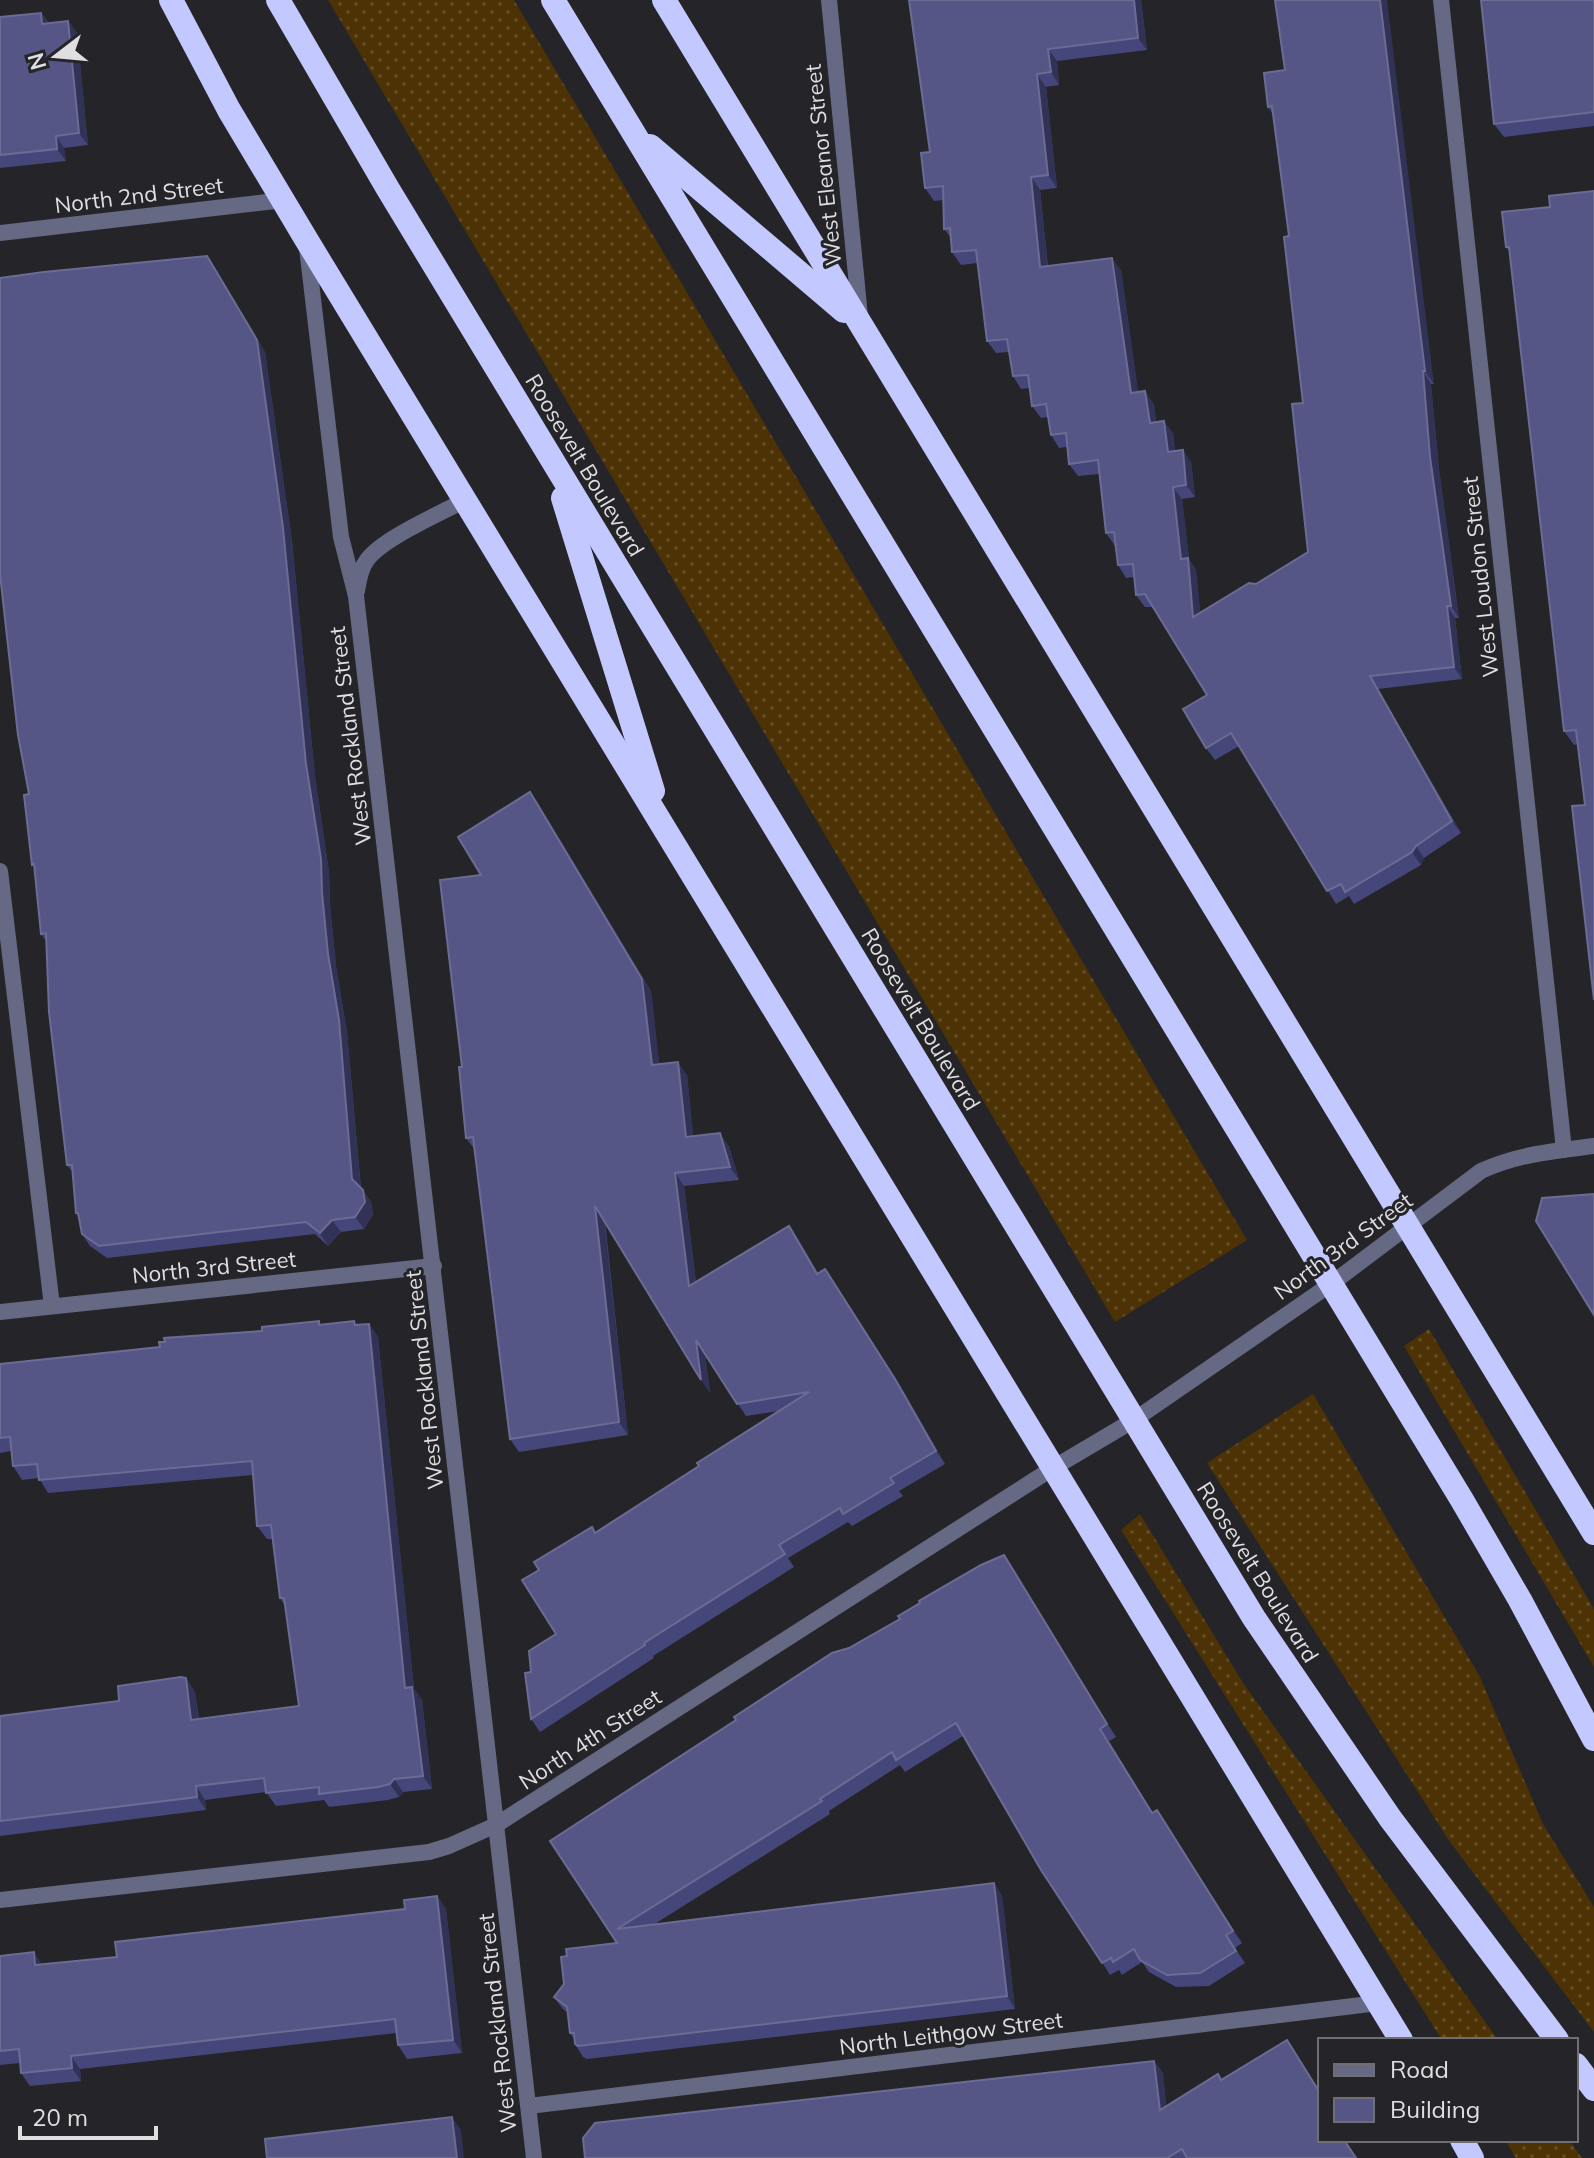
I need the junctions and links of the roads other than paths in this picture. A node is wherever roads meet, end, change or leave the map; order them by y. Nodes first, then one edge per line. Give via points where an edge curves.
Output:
1 (171, 0) edge
2 (278, 0) edge
3 (553, 0) edge
4 (664, 0) edge
5 (829, 0) edge
6 (1441, 0) edge
7 (632, 130) junction
8 (284, 200) junction
9 (0, 233) edge
10 (306, 239) junction
11 (861, 326) junction
12 (552, 461) junction
13 (465, 500) junction
14 (356, 596) junction
15 (664, 828) junction
16 (0, 871) edge
17 (1594, 1146) edge
18 (1564, 1150) junction
19 (1407, 1226) junction
20 (434, 1266) junction
21 (1331, 1284) junction
22 (52, 1306) junction
23 (0, 1312) edge
24 (1134, 1420) junction
25 (1053, 1468) junction
26 (1594, 1533) edge
27 (1594, 1739) edge
28 (496, 1825) junction
29 (0, 1900) edge
30 (1378, 2003) junction
31 (1400, 2038) edge
32 (1555, 2038) edge
33 (1578, 2068) edge
34 (1594, 2089) edge
35 (529, 2106) junction
36 (534, 2158) edge

1 - 8 highway
2 - 12 highway, Roosevelt Boulevard
3 - 7 highway
4 - 11 highway
5 - 11 street, West Eleanor Street
6 - 18 street, West Loudon Street
7 - 11 highway
7 - 21 highway
8 - 9 street, North 2nd Street
8 - 10 highway
10 - 13 highway
10 - 14 street, West Rockland Street via 341,537
11 - 19 highway
12 - 15 highway
12 - 24 highway, Roosevelt Boulevard
13 - 14 street, West Rockland Street via 379,549 360,575
13 - 15 highway
14 - 20 street, West Rockland Street
15 - 25 highway
16 - 22 street
17 - 18 street, North 3rd Street
18 - 19 street, North 3rd Street via 1517,1157 1481,1171
19 - 21 street, North 3rd Street
19 - 26 highway
20 - 22 street, North 3rd Street
20 - 28 street, West Rockland Street
21 - 24 street, North 3rd Street
21 - 27 highway via 1505,1575
22 - 23 street, North 3rd Street
24 - 25 street, North 4th Street
24 - 32 highway, Roosevelt Boulevard via 1320,1718
25 - 28 street, North 4th Street
25 - 30 highway
28 - 29 street, North 4th Street via 429,1852
28 - 35 street, West Rockland Street
30 - 31 highway
30 - 35 street, North Leithgow Street
33 - 34 highway
35 - 36 street, West Rockland Street

